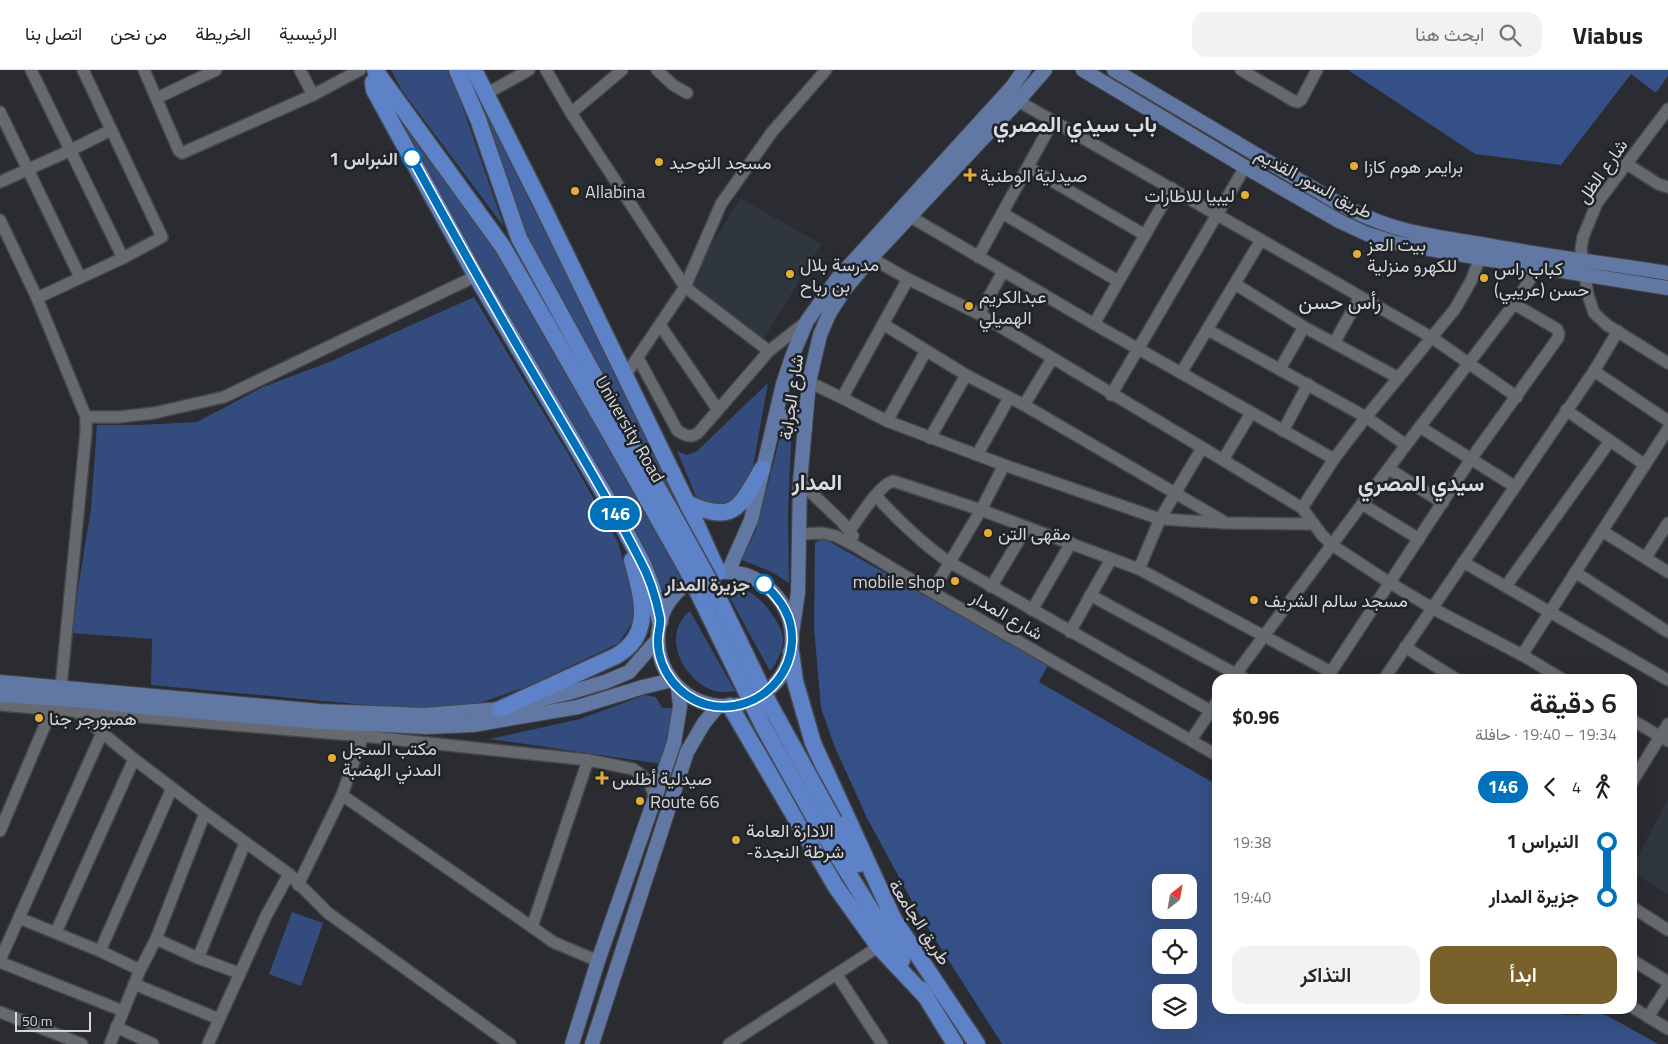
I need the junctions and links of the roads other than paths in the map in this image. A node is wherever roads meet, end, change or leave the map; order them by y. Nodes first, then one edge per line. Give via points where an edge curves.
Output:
1 (31, 70) edge
2 (83, 70) edge
3 (144, 70) edge
4 (216, 70) edge
5 (300, 70) edge
6 (360, 70) edge
7 (457, 70) edge
8 (474, 70) edge
9 (529, 70) edge
10 (546, 70) edge
11 (622, 70) edge
12 (657, 70) edge
13 (1024, 70) edge
14 (1045, 70) edge
15 (1083, 70) edge
16 (1114, 70) edge
17 (1241, 70) edge
18 (1317, 70) edge
19 (821, 71) edge
20 (377, 73) edge
21 (686, 93) dead end
22 (486, 94) junction
23 (313, 95) junction
24 (157, 98) junction
25 (1018, 101) junction
26 (1668, 109) edge
27 (0, 112) edge
28 (571, 113) junction
29 (1053, 121) junction
30 (111, 130) junction
31 (69, 151) junction
32 (1627, 164) junction
33 (1028, 167) junction
34 (1245, 167) junction
35 (28, 169) junction
36 (0, 182) edge
37 (1668, 187) edge
38 (1172, 188) junction
39 (1002, 213) junction
40 (1216, 215) junction
41 (909, 216) junction
42 (0, 220) edge
43 (1145, 235) junction
44 (1261, 240) junction
45 (978, 257) junction
46 (123, 258) junction
47 (871, 258) junction
48 (1480, 258) junction
49 (1581, 260) junction
50 (1538, 267) junction
51 (1003, 272) junction
52 (1668, 273) edge
53 (1584, 274) junction
54 (80, 276) junction
55 (476, 276) junction
56 (908, 279) junction
57 (1118, 281) junction
58 (1235, 284) junction
59 (685, 287) junction
60 (1668, 288) edge
61 (1360, 297) junction
62 (37, 298) junction
63 (1514, 304) junction
64 (979, 314) junction
65 (806, 321) junction
66 (883, 324) junction
67 (1094, 324) junction
68 (660, 326) junction
69 (1304, 327) junction
70 (1208, 330) junction
71 (1618, 331) junction
72 (1431, 337) junction
73 (1334, 343) junction
74 (1138, 349) junction
75 (769, 350) junction
76 (926, 351) junction
77 (638, 358) junction
78 (1052, 359) junction
79 (1668, 363) edge
80 (1468, 364) junction
81 (1280, 369) junction
82 (1594, 371) junction
83 (1181, 373) junction
84 (966, 375) junction
85 (625, 376) junction
86 (1397, 377) junction
87 (809, 382) junction
88 (1308, 384) junction
89 (1111, 395) junction
90 (1516, 397) junction
91 (842, 398) junction
92 (1009, 398) junction
93 (1024, 405) junction
94 (718, 410) junction
95 (1566, 410) junction
96 (1251, 413) junction
97 (86, 417) junction
98 (1366, 417) junction
99 (1668, 421) edge
100 (887, 422) junction
101 (773, 427) junction
102 (1420, 427) junction
103 (805, 429) junction
104 (1668, 429) edge
105 (1283, 431) junction
106 (930, 438) junction
107 (622, 441) junction
108 (1610, 441) junction
109 (1406, 445) junction
110 (1202, 448) junction
111 (977, 455) junction
112 (1334, 459) junction
113 (1471, 459) junction
114 (1223, 460) junction
115 (1004, 465) junction
116 (1645, 465) junction
117 (762, 469) junction
118 (1388, 469) junction
119 (800, 482) junction
120 (1514, 486) junction
121 (1175, 493) junction
122 (876, 496) junction
123 (1443, 502) junction
124 (687, 503) junction
125 (1362, 504) junction
126 (1302, 508) junction
127 (981, 510) junction
128 (1160, 519) junction
129 (618, 520) junction
130 (1226, 523) junction
131 (1668, 523) edge
132 (1314, 524) junction
133 (1027, 527) junction
134 (850, 530) junction
135 (1602, 531) junction
136 (798, 534) junction
137 (1419, 539) junction
138 (1071, 543) junction
139 (1332, 545) junction
140 (857, 547) junction
141 (1646, 557) junction
142 (1111, 559) junction
143 (949, 562) junction
144 (1463, 562) junction
145 (1138, 569) junction
146 (723, 572) junction
147 (1575, 572) junction
148 (1668, 572) edge
149 (1390, 583) junction
150 (1506, 586) junction
151 (991, 587) junction
152 (932, 592) junction
153 (1090, 595) junction
154 (1432, 608) junction
155 (1032, 610) junction
156 (1550, 611) junction
157 (660, 621) junction
158 (1070, 632) junction
159 (1668, 632) edge
160 (792, 633) junction
161 (1264, 637) junction
162 (658, 639) junction
163 (1406, 647) junction
164 (792, 652) junction
165 (1522, 655) junction
166 (1232, 674) edge
167 (1239, 674) edge
168 (1326, 674) edge
169 (1330, 674) edge
170 (1387, 674) edge
171 (1448, 674) edge
172 (1554, 674) edge
173 (1668, 680) edge
174 (0, 682) edge
175 (675, 684) junction
176 (61, 687) junction
177 (0, 695) edge
178 (0, 705) edge
179 (78, 706) junction
180 (724, 706) junction
181 (500, 709) junction
182 (51, 711) junction
183 (1212, 712) edge
184 (1212, 715) edge
185 (320, 716) junction
186 (1637, 723) edge
187 (1668, 724) edge
188 (376, 726) junction
189 (102, 733) junction
190 (362, 736) junction
191 (1664, 739) edge
192 (1191, 740) junction
193 (1212, 752) edge
194 (134, 759) junction
195 (588, 760) junction
196 (1637, 775) edge
197 (172, 788) junction
198 (342, 795) junction
199 (654, 802) junction
200 (205, 813) junction
201 (827, 823) junction
202 (0, 830) edge
203 (245, 843) junction
204 (288, 874) junction
205 (298, 885) junction
206 (1637, 910) edge
207 (19, 918) junction
208 (894, 920) junction
209 (532, 927) junction
210 (1668, 930) edge
211 (56, 932) junction
212 (156, 939) junction
213 (884, 943) junction
214 (100, 951) junction
215 (198, 958) junction
216 (0, 961) edge
217 (598, 961) junction
218 (1637, 963) edge
219 (140, 970) junction
220 (240, 973) junction
221 (837, 974) junction
222 (1668, 982) edge
223 (134, 984) junction
224 (1668, 986) edge
225 (123, 1011) junction
226 (1637, 1011) edge
227 (0, 1012) edge
228 (1648, 1017) junction
229 (219, 1019) junction
230 (116, 1028) junction
231 (1668, 1030) edge
232 (82, 1044) edge
233 (110, 1044) edge
234 (153, 1044) edge
235 (208, 1044) edge
236 (510, 1044) edge
237 (572, 1044) edge
238 (592, 1044) edge
239 (730, 1044) edge
240 (882, 1044) edge
241 (956, 1044) edge
242 (977, 1044) edge

1 - 31 street
2 - 30 street
3 - 24 street
4 - 24 street
5 - 23 street
6 - 23 street
7 - 107 highway, University Road via 478,119 519,238
8 - 22 highway
9 - 22 street
10 - 28 street
11 - 28 street
12 - 21 street
13 - 65 main road, شارع الجرابة via 837,279
14 - 25 main road, شارع الجرابة
15 - 34 main road, طريق السور القديم
16 - 49 main road, طريق السور القديم via 1318,192 1378,222 1424,234
17 - 18 street via 1298,102
19 - 59 street via 772,132 721,204
20 - 55 highway via 374,90
20 - 107 highway, University Road via 504,246
22 - 85 highway
23 - 24 street via 182,153
25 - 29 street
25 - 41 main road, شارع الجرابة
26 - 32 street, شارع الظل
27 - 35 street
28 - 59 street
29 - 33 street
29 - 38 street
30 - 31 street
30 - 46 street via 162,237
31 - 35 street
31 - 46 street
32 - 37 street
32 - 49 street, شارع الظل via 1597,203 1583,237
33 - 39 street
33 - 43 street
34 - 40 street
34 - 48 main road, طريق السور القديم via 1367,234 1396,243
35 - 36 street
35 - 54 street
38 - 40 street
38 - 43 street
39 - 45 street
39 - 57 street
40 - 44 street
40 - 74 street
41 - 45 street
41 - 47 main road, شارع الجرابة
42 - 62 street
43 - 57 street
44 - 58 street
44 - 61 street
45 - 51 street
46 - 54 street
47 - 56 street
47 - 87 main road, شارع الجرابة via 845,288 829,314 820,335
48 - 50 main road, طريق السور القديم
48 - 72 street via 1465,294
49 - 52 main road, طريق السور القديم
49 - 53 street, شارع الظل
50 - 53 main road, طريق السور القديم
50 - 63 street
51 - 64 street
51 - 67 street
53 - 60 main road, طريق السور القديم
53 - 71 street, شارع الظل via 1594,313
54 - 62 street
55 - 97 street via 224,397 154,413
55 - 129 highway
56 - 64 street
56 - 66 street
57 - 67 street
58 - 69 street
58 - 70 street
59 - 68 street
59 - 75 street
61 - 72 street
61 - 73 street
62 - 97 street
63 - 80 street
63 - 90 street via 1557,329 1559,334
64 - 78 street
65 - 75 street
65 - 101 main road, شارع الجرابة via 783,384
66 - 76 street
66 - 91 street
67 - 74 street
68 - 77 street
68 - 94 street
69 - 73 street
69 - 81 street
70 - 81 street
70 - 83 street
71 - 79 street, شارع الظل
71 - 82 street
72 - 80 street
72 - 86 street
73 - 86 street
74 - 83 street
74 - 89 street
75 - 94 street
76 - 84 street
76 - 100 street
77 - 85 street
77 - 94 street via 677,430 684,436 692,437 698,433
78 - 89 street
78 - 93 street
80 - 90 street
80 - 102 street
81 - 88 street
82 - 95 street
82 - 99 street
83 - 96 street
84 - 92 street
84 - 106 street
85 - 124 highway
86 - 98 street
87 - 91 street
87 - 103 main road, شارع الجرابة
88 - 98 street
88 - 105 street
89 - 110 street
90 - 113 street
91 - 100 street
92 - 93 street
92 - 111 street
93 - 121 street
95 - 108 street
95 - 120 street
96 - 105 street
96 - 114 street
97 - 176 street
98 - 109 street
98 - 112 street
100 - 106 street
101 - 103 main road via 785,416 794,416
101 - 117 main road, شارع الجرابة
102 - 109 street
102 - 113 street
103 - 119 main road, شارع الجرابة
104 - 116 street
105 - 112 street
106 - 111 street
107 - 201 highway, University Road, bridge via 714,589
108 - 116 street
108 - 150 street
109 - 118 street
110 - 114 street
110 - 121 street
111 - 115 street
112 - 126 street
113 - 120 street
113 - 123 street
114 - 126 street
115 - 127 street
115 - 128 street
116 - 135 street
117 - 124 highway via 743,500 726,512 706,512
117 - 146 main road, شارع الجرابة via 751,520
118 - 123 street
118 - 125 street
119 - 134 street
119 - 136 main road, شارع الجرابة
120 - 144 street
121 - 128 street
121 - 130 street
122 - 127 street via 893,481
122 - 134 street
122 - 143 street via 902,524
123 - 137 street
124 - 146 highway
125 - 137 street
125 - 139 street
126 - 132 street
127 - 133 street
127 - 143 street
128 - 130 street
128 - 145 street
129 - 157 highway via 642,562
129 - 181 highway via 640,590 642,616 637,636 616,656
130 - 132 street
131 - 141 street
132 - 139 street
133 - 138 street
133 - 151 street
134 - 140 street
135 - 141 street
135 - 147 street
136 - 140 street, شارع المدار via 823,533
136 - 160 main road, شارع الجرابة via 798,594
137 - 149 street
138 - 142 street
138 - 155 street
139 - 149 street
139 - 161 street
140 - 152 street, شارع المدار
141 - 148 street
142 - 145 street
142 - 153 street
143 - 151 street
143 - 152 street
144 - 150 street
144 - 154 street
145 - 161 street
146 - 157 main road via 698,577 681,588 668,602
146 - 160 main road via 747,575 764,584 788,614
147 - 156 street
147 - 159 street
149 - 154 street
149 - 169 street
150 - 156 street
151 - 155 street
152 - 192 street, شارع المدار
153 - 158 street
153 - 166 street
154 - 163 street
154 - 165 street
155 - 158 street
156 - 165 street
156 - 173 street
157 - 162 main road
158 - 183 street
160 - 164 main road
161 - 167 street
161 - 168 street
162 - 175 main road via 662,660
162 - 181 main road via 630,672 622,676
163 - 170 street
163 - 171 street
164 - 180 main road via 784,672 770,690 751,701
164 - 208 highway via 795,681 813,743
165 - 172 street
174 - 176 main road
175 - 180 main road via 697,700
175 - 188 main road via 643,687 578,707 472,726
175 - 199 main road via 680,706 674,743
176 - 185 main road
177 - 179 main road
178 - 182 street
179 - 182 street
179 - 185 main road
179 - 189 street
179 - 190 street via 126,717
180 - 213 highway via 836,887
180 - 238 main road via 704,723 687,752
181 - 185 main road via 424,715
182 - 202 street
184 - 192 street
185 - 188 main road
186 - 191 street
187 - 191 street
188 - 190 street
189 - 194 street
189 - 207 street
190 - 195 street
190 - 198 street
191 - 196 street
192 - 193 street, شارع المدار
194 - 197 street
194 - 211 street
195 - 199 street via 633,769 650,784
195 - 209 street
197 - 200 street
197 - 214 street
198 - 205 street
198 - 209 street
199 - 217 main road
200 - 203 street
200 - 212 street
201 - 208 highway, طريق الجامعة
201 - 213 highway, طريق الجامعة
203 - 204 street
203 - 215 street
204 - 205 street
204 - 220 street
205 - 236 street via 328,913
206 - 210 street
207 - 211 street
207 - 216 street
208 - 242 highway, طريق الجامعة
209 - 217 street via 553,942
211 - 214 street
212 - 215 street
212 - 219 street
213 - 221 street
213 - 241 highway via 926,997
214 - 219 street
215 - 220 street
216 - 225 street
217 - 237 main road
218 - 222 street
219 - 223 street
220 - 229 street
221 - 239 street
221 - 240 street
223 - 225 street
223 - 229 street
224 - 228 street
225 - 230 street
226 - 228 street
227 - 232 street
228 - 231 street
229 - 235 street
230 - 233 street
230 - 234 street

